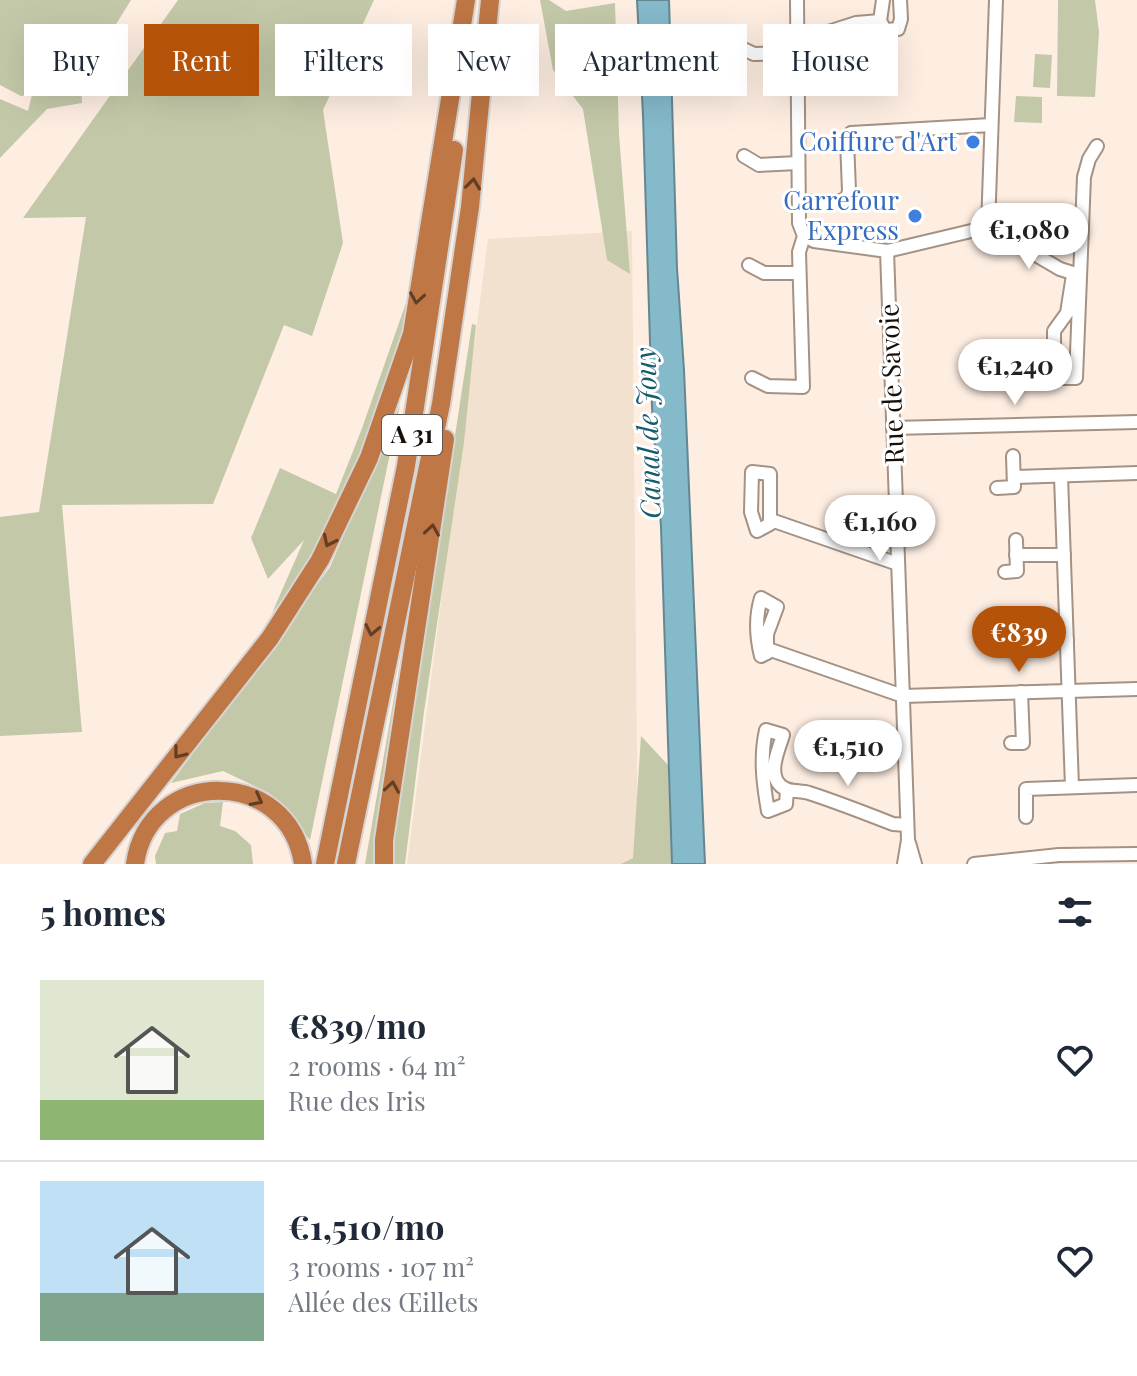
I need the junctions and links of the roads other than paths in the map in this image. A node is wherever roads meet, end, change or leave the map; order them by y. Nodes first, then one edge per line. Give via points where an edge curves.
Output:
1 (466, 0) edge
2 (490, 0) edge
3 (797, 0) edge
4 (883, 0) edge
5 (900, 0) edge
6 (996, 0) edge
7 (880, 21) junction
8 (798, 24) edge
9 (854, 24) edge
10 (798, 96) edge
11 (991, 125) junction
12 (1097, 146) dead end
13 (744, 156) dead end
14 (798, 163) junction
15 (799, 202) junction
16 (988, 227) junction
17 (804, 236) junction
18 (887, 251) junction
19 (749, 265) dead end
20 (799, 273) junction
21 (1076, 275) junction
22 (1073, 312) junction
23 (448, 358) junction
24 (752, 378) dead end
25 (1137, 422) edge
26 (893, 428) junction
27 (1013, 456) dead end
28 (1137, 473) edge
29 (1061, 476) junction
30 (1014, 477) junction
31 (997, 488) dead end
32 (751, 503) junction
33 (770, 513) junction
34 (1016, 540) dead end
35 (1016, 555) junction
36 (1064, 555) junction
37 (898, 564) junction
38 (1005, 572) dead end
39 (1019, 628) dead end
40 (1067, 640) junction
41 (768, 649) dead end
42 (1137, 689) edge
43 (1069, 691) junction
44 (1021, 692) junction
45 (903, 696) junction
46 (1011, 743) dead end
47 (1137, 785) edge
48 (1072, 787) junction
49 (787, 790) junction
50 (1026, 817) dead end
51 (907, 825) junction
52 (908, 840) junction
53 (1137, 854) edge
54 (1059, 859) edge
55 (1102, 859) edge
56 (92, 864) edge
57 (135, 864) edge
58 (303, 864) edge
59 (325, 864) edge
60 (346, 864) edge
61 (384, 864) edge
62 (905, 864) edge
63 (915, 864) edge
64 (974, 864) edge

1 -> 56 highway via 412,334 369,458 320,560 270,638
1 -> 59 highway, A 31 via 455,140 428,336
23 -> 2 highway, A 31 via 475,168
3 - 8 street
4 - 7 street
5 - 7 street via 898,29 885,30
6 - 11 street
7 - 9 street
10 - 14 street
11 - 15 street via 851,133 847,198
11 - 16 street
12 - 21 street via 1084,177
13 - 14 street via 759,165
14 - 15 street
15 - 17 street
16 - 18 street
16 - 21 street
17 - 18 street
17 - 20 street
18 - 26 street, Rue de Savoie
19 - 20 street via 764,273
20 - 24 street via 803,387 768,386
21 - 22 street
22 - 22 street via 1054,331 1054,378 1076,378
23 - 60 highway, A 31
61 -> 23 highway via 452,394
25 - 26 street
26 - 37 street, Rue de Savoie
27 - 30 street
28 - 29 street
29 - 30 street
29 - 36 street
30 - 31 street via 1014,487
32 - 33 street
32 - 33 street via 757,531 770,524
32 - 33 street via 752,472 770,474
33 - 37 street
34 - 35 street
35 - 36 street
35 - 38 street via 1017,571
36 - 40 street
37 - 45 street, Rue de Savoie
39 - 40 street via 1019,642
40 - 43 street
41 - 45 street
42 - 43 street
43 - 44 street
43 - 48 street
44 - 45 street
44 - 46 street via 1023,743
45 - 51 street, Rue de Savoie
47 - 48 street
48 - 50 street via 1026,789
49 - 49 street via 786,804 768,811 769,774
49 - 51 street
51 - 52 street, Rue de Savoie
52 - 62 street, Rue de Savoie
52 - 63 street, Rue de Savoie
53 - 55 street
54 - 55 street
54 - 64 street
57 -> 58 highway via 143,836 170,806 199,792 222,790 244,793 277,813 293,832
62 - 63 street

